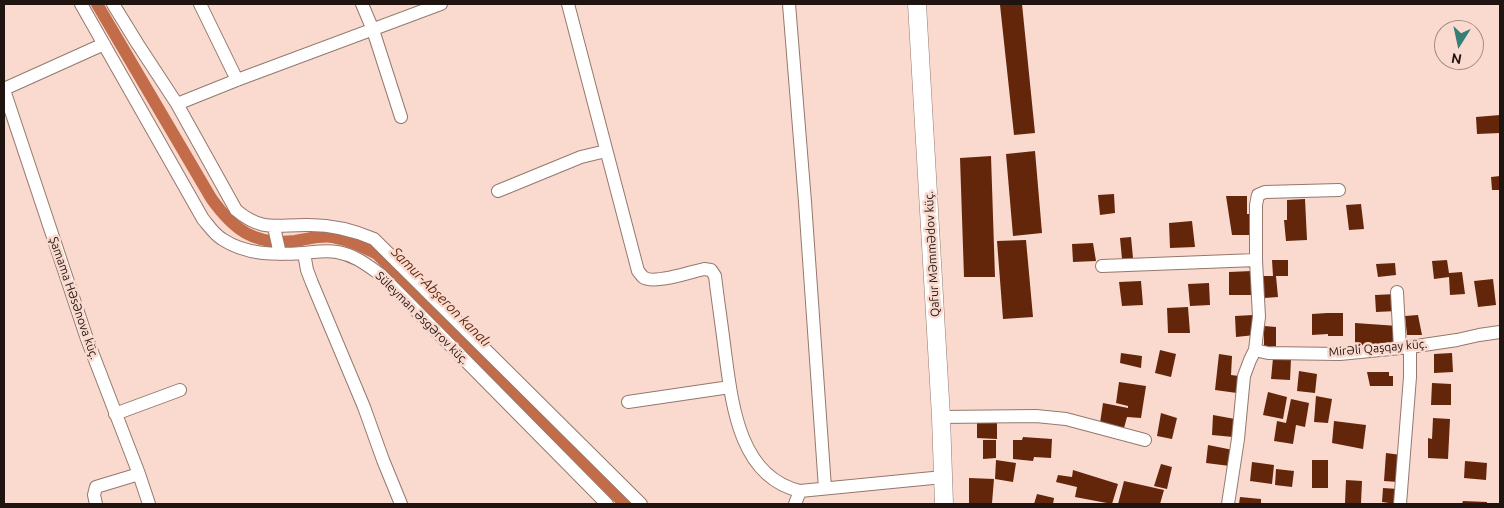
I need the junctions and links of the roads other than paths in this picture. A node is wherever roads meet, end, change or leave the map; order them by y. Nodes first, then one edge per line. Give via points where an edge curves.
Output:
1 (81, 4) edge
2 (113, 4) edge
3 (200, 4) edge
4 (362, 4) edge
5 (441, 4) edge
6 (568, 4) edge
7 (789, 4) edge
8 (917, 4) edge
9 (373, 30) junction
10 (104, 44) junction
11 (237, 80) junction
12 (4, 90) edge
13 (177, 104) junction
14 (401, 117) dead end
15 (606, 151) junction
16 (1339, 190) dead end
17 (498, 191) dead end
18 (274, 227) junction
19 (304, 253) junction
20 (280, 254) junction
21 (1256, 260) junction
22 (1102, 266) dead end
23 (1398, 292) dead end
24 (1500, 332) edge
25 (1405, 347) junction
26 (1255, 350) junction
27 (730, 387) junction
28 (180, 390) dead end
29 (628, 402) dead end
30 (115, 414) junction
31 (941, 417) junction
32 (1145, 440) dead end
33 (139, 474) junction
34 (943, 477) junction
35 (825, 488) junction
36 (800, 491) junction
37 (96, 504) edge
38 (149, 504) edge
39 (401, 504) edge
40 (608, 504) edge
41 (641, 504) edge
42 (795, 504) edge
43 (944, 504) edge
44 (1228, 504) edge
45 (1400, 504) edge

1 - 10 street, Süleyman Əsgərov küç.
2 - 13 street, Süleyman Əsgərov küç.
3 - 11 street
4 - 9 street
5 - 9 street
6 - 15 street
7 - 35 street
8 - 31 street, Qafur Məmmədov küç.
9 - 11 street
9 - 14 street
10 - 12 street
10 - 20 street, Süleyman Əsgərov küç. via 203,220 221,238 241,248
11 - 13 street
12 - 30 street, Şamama Həsənova küç. via 87,340
13 - 18 street, Süleyman Əsgərov küç. via 236,210 251,221
15 - 17 street via 581,157
15 - 27 street via 638,270 644,277 658,280 704,269 711,270 715,276
16 - 21 street via 1265,192 1258,195
18 - 20 street
18 - 41 street, Süleyman Əsgərov küç. via 310,224 340,227 374,239
19 - 20 street, Süleyman Əsgərov küç.
19 - 39 street via 312,283
19 - 40 street, Süleyman Əsgərov küç. via 325,250 348,254 381,275
21 - 22 street
21 - 26 street via 1259,317
23 - 25 street
24 - 25 street, Mirəli Qaşqay küç.
25 - 26 street, Mirəli Qaşqay küç. via 1340,354
25 - 45 street via 1410,376
26 - 44 street via 1244,376
27 - 29 street
27 - 36 street via 739,429 748,451 778,484
28 - 30 street
30 - 33 street, Şamama Həsənova küç.
31 - 32 street via 1036,416 1066,419
31 - 34 street, Qafur Məmmədov küç.
33 - 37 street via 96,487
33 - 38 street, Şamama Həsənova küç.
34 - 35 street
34 - 43 street, Qafur Məmmədov küç.
35 - 36 street
36 - 42 street

